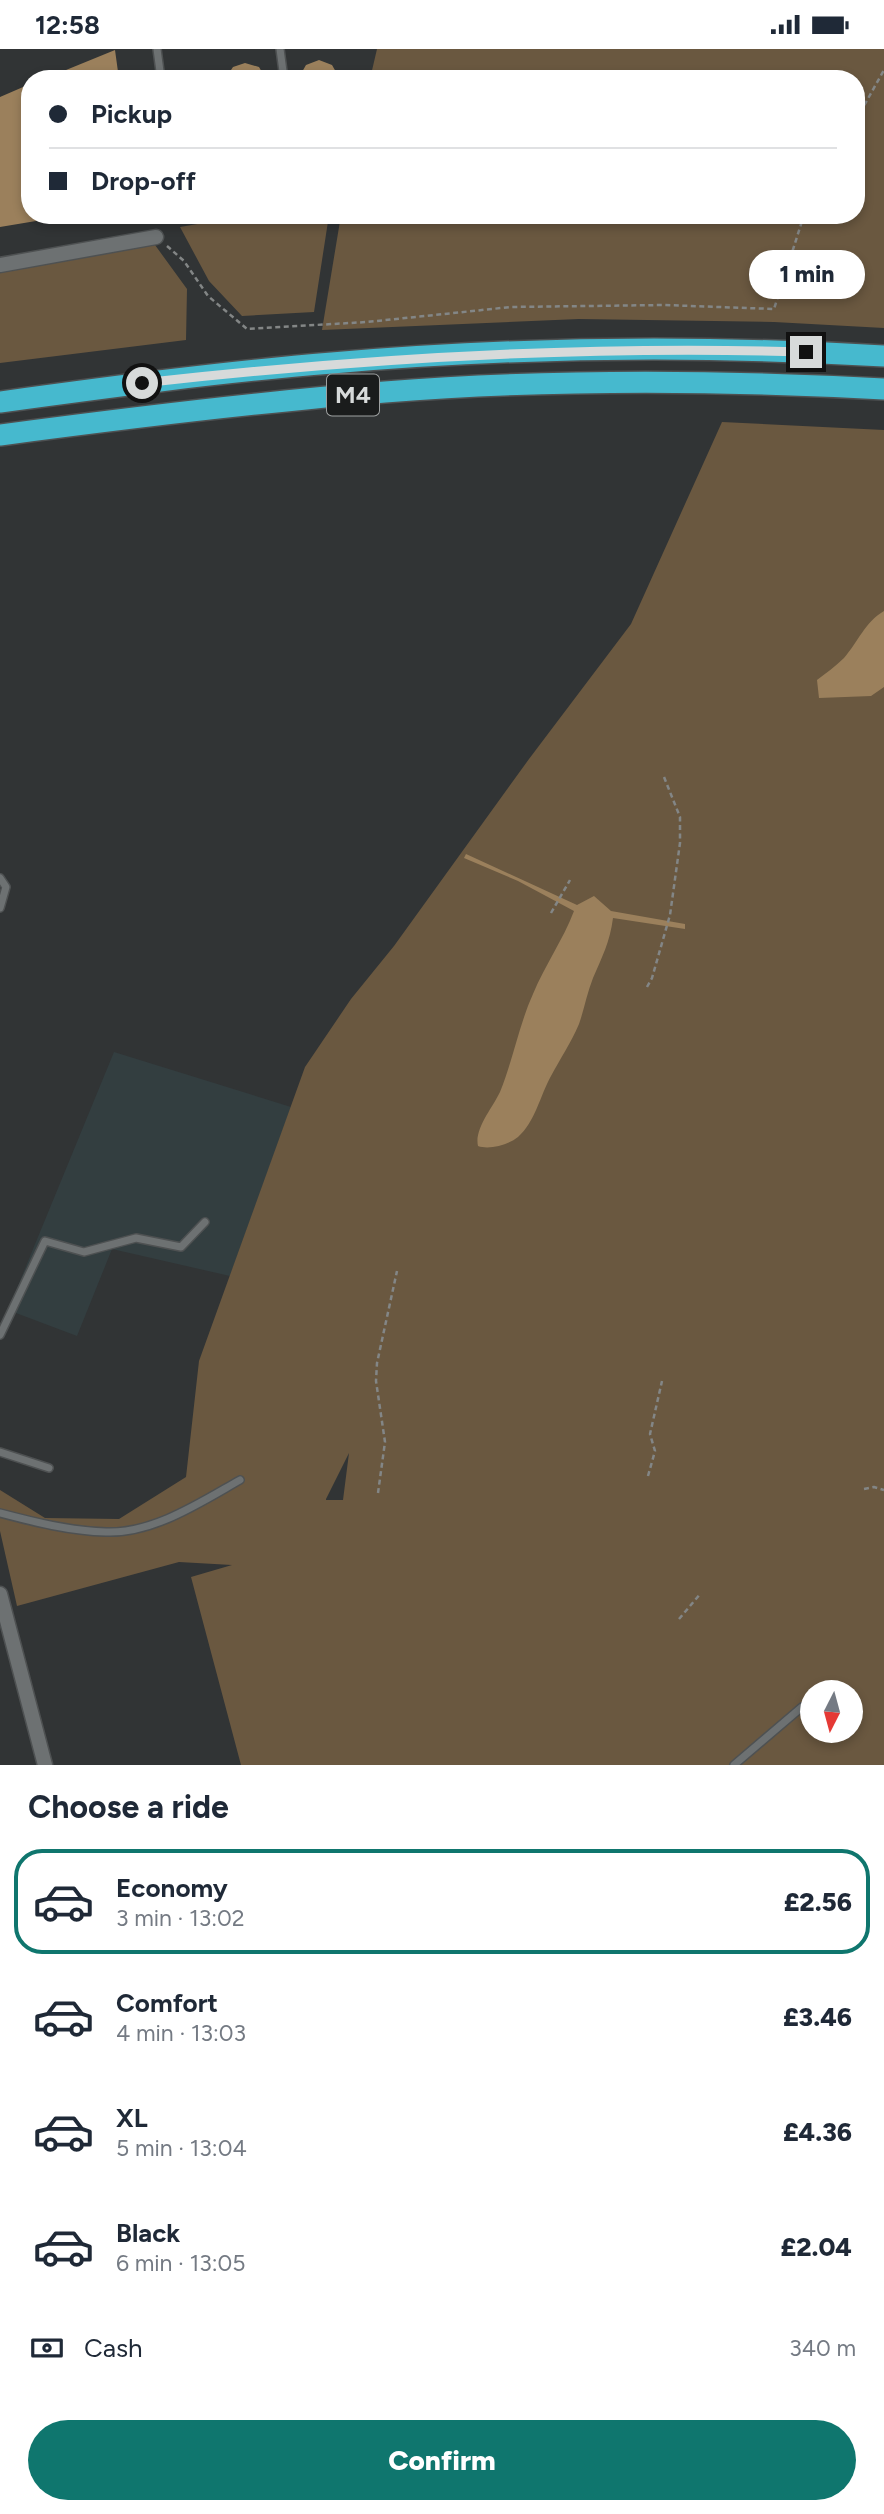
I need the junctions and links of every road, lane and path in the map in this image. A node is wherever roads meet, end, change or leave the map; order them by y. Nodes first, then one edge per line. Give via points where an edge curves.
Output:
1 (157, 49) edge
2 (280, 49) edge
3 (160, 70) edge
4 (283, 70) edge
5 (884, 71) edge
6 (865, 104) edge
7 (801, 224) edge
8 (156, 237) joint
9 (0, 265) edge
10 (884, 356) edge
11 (884, 390) edge
12 (0, 402) edge
13 (0, 435) edge
14 (664, 777) dead end
15 (0, 878) edge
16 (570, 880) dead end
17 (0, 908) edge
18 (551, 913) dead end
19 (647, 987) dead end
20 (205, 1222) dead end
21 (397, 1271) dead end
22 (0, 1335) edge
23 (662, 1381) dead end
24 (0, 1452) edge
25 (49, 1468) dead end
26 (648, 1476) dead end
27 (240, 1480) dead end
28 (864, 1489) dead end
29 (884, 1490) edge
30 (378, 1493) dead end
31 (0, 1513) edge
32 (701, 1593) dead end
33 (0, 1594) edge
34 (679, 1619) dead end
35 (800, 1709) edge
36 (45, 1765) edge
37 (734, 1765) edge

1 - 3 lane
2 - 4 lane
5 - 6 path
7 - 8 path via 774,309 511,307 247,329 208,296 184,261
8 - 9 street
10 - 12 highway, M4 via 711,349 465,354 258,370
11 - 13 highway, M4 via 695,384 482,387 253,403
14 - 19 path via 680,817 679,860 663,944
15 - 17 lane via 6,887
16 - 18 path
20 - 22 lane via 181,1247 136,1238 84,1252 45,1241
21 - 30 path via 377,1363 385,1442
23 - 26 path via 650,1434 655,1451
24 - 25 lane
27 - 31 lane via 154,1524 107,1533
28 - 29 path
32 - 34 path
33 - 36 street
35 - 37 lane

